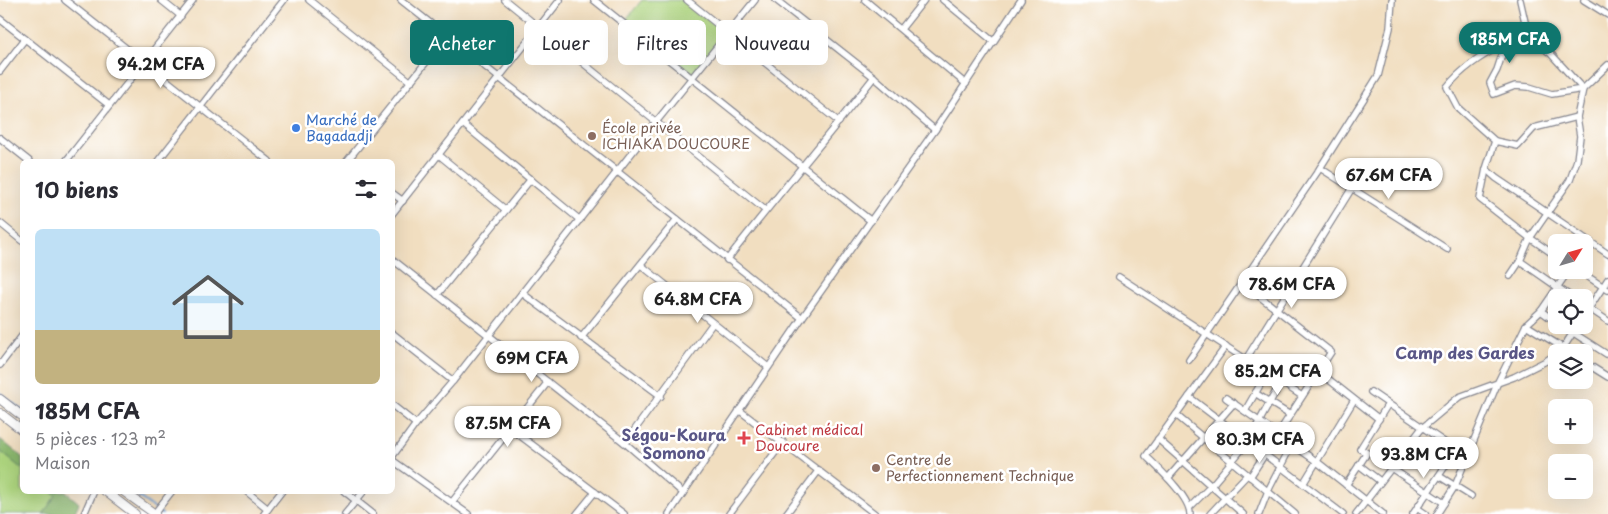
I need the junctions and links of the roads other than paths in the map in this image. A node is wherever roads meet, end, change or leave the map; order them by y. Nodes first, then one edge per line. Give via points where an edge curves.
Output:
1 (65, 0) edge
2 (161, 0) edge
3 (193, 0) edge
4 (284, 0) edge
5 (309, 0) edge
6 (401, 0) edge
7 (505, 0) edge
8 (560, 0) edge
9 (594, 0) edge
10 (687, 0) edge
11 (755, 0) edge
12 (776, 0) edge
13 (866, 0) edge
14 (924, 0) edge
15 (943, 0) edge
16 (1021, 0) edge
17 (1392, 0) edge
18 (1520, 0) edge
19 (1584, 0) edge
20 (951, 3) edge
21 (1608, 15) edge
22 (181, 16) junction
23 (0, 19) edge
24 (427, 20) edge
25 (529, 20) edge
26 (544, 20) edge
27 (739, 20) edge
28 (716, 23) edge
29 (901, 29) junction
30 (1528, 35) junction
31 (25, 39) junction
32 (994, 42) junction
33 (1506, 43) junction
34 (524, 46) edge
35 (716, 48) edge
36 (143, 62) junction
37 (424, 65) edge
38 (484, 65) edge
39 (585, 65) edge
40 (768, 65) edge
41 (1608, 65) edge
42 (0, 71) edge
43 (874, 77) junction
44 (500, 78) junction
45 (692, 78) junction
46 (411, 82) junction
47 (966, 84) junction
48 (1583, 89) junction
49 (109, 105) junction
50 (201, 107) junction
51 (1577, 117) junction
52 (656, 122) junction
53 (840, 122) junction
54 (463, 124) junction
55 (935, 130) junction
56 (0, 138) edge
57 (1495, 141) junction
58 (439, 155) junction
59 (26, 159) edge
60 (68, 159) edge
61 (160, 159) edge
62 (266, 159) edge
63 (350, 159) edge
64 (802, 165) junction
65 (1320, 168) junction
66 (1486, 169) junction
67 (618, 172) junction
68 (531, 180) junction
69 (1352, 188) junction
70 (395, 195) edge
71 (403, 201) junction
72 (395, 210) edge
73 (506, 210) junction
74 (765, 210) junction
75 (1548, 213) junction
76 (677, 219) junction
77 (580, 220) junction
78 (871, 221) junction
79 (0, 222) edge
80 (1530, 238) junction
81 (20, 239) edge
82 (1447, 249) dead end
83 (1548, 250) edge
84 (1608, 254) edge
85 (728, 260) junction
86 (395, 261) edge
87 (1520, 261) junction
88 (641, 265) junction
89 (1119, 276) dead end
90 (1510, 276) dead end
91 (1608, 278) edge
92 (1563, 279) edge
93 (1592, 279) edge
94 (1241, 282) junction
95 (1558, 287) junction
96 (1605, 288) edge
97 (1561, 289) edge
98 (437, 294) junction
99 (522, 294) junction
100 (1593, 299) edge
101 (1277, 310) junction
102 (1541, 311) junction
103 (1593, 311) edge
104 (1548, 316) edge
105 (802, 318) junction
106 (1608, 321) edge
107 (713, 323) junction
108 (1526, 325) junction
109 (1207, 334) junction
110 (1575, 334) edge
111 (395, 335) edge
112 (488, 335) junction
113 (581, 338) junction
114 (20, 339) edge
115 (1557, 344) edge
116 (1226, 346) junction
117 (1608, 355) edge
118 (1246, 359) junction
119 (1190, 360) dead end
120 (1548, 360) edge
121 (0, 365) edge
122 (768, 368) junction
123 (1593, 368) edge
124 (1318, 371) junction
125 (1267, 373) junction
126 (1608, 377) edge
127 (453, 381) junction
128 (548, 382) junction
129 (1281, 382) junction
130 (1498, 382) junction
131 (1371, 392) dead end
132 (1255, 394) junction
133 (660, 396) junction
134 (1302, 396) junction
135 (1189, 397) junction
136 (1226, 398) dead end
137 (0, 399) edge
138 (1354, 400) junction
139 (1270, 403) junction
140 (1234, 404) junction
141 (1388, 404) junction
142 (395, 408) edge
143 (739, 410) junction
144 (1245, 411) junction
145 (0, 413) edge
146 (20, 414) edge
147 (1176, 415) junction
148 (1290, 415) junction
149 (1379, 419) junction
150 (1220, 420) junction
151 (1260, 421) junction
152 (416, 424) junction
153 (20, 428) edge
154 (510, 428) junction
155 (1422, 428) junction
156 (1234, 431) junction
157 (1278, 434) junction
158 (1204, 438) junction
159 (1158, 439) junction
160 (783, 442) junction
161 (1248, 442) junction
162 (625, 443) junction
163 (1292, 444) junction
164 (1447, 444) dead end
165 (1218, 451) junction
166 (395, 454) edge
167 (1264, 454) junction
168 (1452, 456) dead end
169 (395, 460) edge
170 (1183, 461) junction
171 (1232, 462) junction
172 (1316, 462) junction
173 (1359, 465) junction
174 (1280, 466) junction
175 (1391, 468) junction
176 (819, 470) junction
177 (1248, 476) junction
178 (1439, 476) junction
179 (1168, 478) junction
180 (1380, 481) junction
181 (1303, 484) junction
182 (1346, 485) junction
183 (1211, 486) junction
184 (1455, 486) junction
185 (595, 492) junction
186 (1268, 492) junction
187 (1428, 492) junction
188 (683, 493) junction
189 (93, 494) edge
190 (109, 494) edge
191 (127, 494) edge
192 (170, 494) edge
193 (249, 494) edge
194 (280, 494) edge
195 (348, 494) edge
196 (362, 494) edge
197 (1470, 496) dead end
198 (1224, 498) junction
199 (1365, 500) junction
200 (356, 501) junction
201 (452, 502) junction
202 (1444, 503) junction
203 (1190, 507) junction
204 (1417, 508) junction
205 (266, 512) edge
206 (84, 514) edge
207 (135, 514) edge
208 (154, 514) edge
209 (346, 514) edge
210 (373, 514) edge
211 (468, 514) edge
212 (577, 514) edge
213 (624, 514) edge
214 (669, 514) edge
215 (729, 514) edge
216 (786, 514) edge
217 (875, 514) edge
218 (1190, 514) edge
219 (1210, 514) edge
220 (1242, 514) edge
221 (1259, 514) edge
222 (1296, 514) edge
223 (1343, 514) edge
224 (1356, 514) edge
225 (1383, 514) edge
226 (1413, 514) edge
227 (1426, 514) edge
228 (1437, 514) edge

1 - 36 street
2 - 22 street
3 - 22 street
4 - 50 street
5 - 46 street
6 - 24 street
7 - 25 street
8 - 26 street
9 - 45 street
10 - 28 street
11 - 27 street
12 - 43 street
13 - 29 street
14 - 29 street
15 - 20 street
16 - 32 street
17 - 65 street via 1390,28 1378,76
18 - 30 street
19 - 21 street
20 - 32 street
22 - 36 street
23 - 31 street
29 - 47 street
30 - 33 street
30 - 48 street via 1551,54
31 - 42 street
31 - 49 street
32 - 47 street
33 - 48 street via 1490,83 1494,94 1515,86 1552,94
33 - 57 street via 1457,74 1447,87 1458,108
34 - 44 street
35 - 45 street
36 - 49 street
36 - 50 street
37 - 46 street
38 - 44 street
39 - 52 street
40 - 53 street
41 - 48 street
43 - 53 street
43 - 55 street
44 - 54 street
44 - 67 street
45 - 52 street
45 - 64 street
46 - 63 street
47 - 55 street
48 - 51 street
49 - 60 street
50 - 61 street
50 - 62 street
51 - 57 street via 1534,128 1518,146
51 - 75 street via 1580,136 1577,160 1570,180
52 - 67 street
52 - 74 street
53 - 64 street
54 - 58 street
54 - 68 street
55 - 78 street
56 - 59 street
57 - 66 street
58 - 71 street
58 - 73 street
64 - 74 street
64 - 78 street
65 - 69 street
65 - 94 street
66 - 75 street
66 - 80 street via 1480,198
67 - 76 street
67 - 77 street
68 - 73 street
68 - 77 street
69 - 82 street
69 - 101 street
70 - 71 street
71 - 72 street
73 - 98 street
74 - 85 street
75 - 80 street
75 - 84 street
76 - 85 street
76 - 88 street
77 - 99 street
78 - 105 street
79 - 81 street
80 - 83 street
80 - 87 street
85 - 105 street
86 - 98 street
87 - 90 street
87 - 95 street
88 - 107 street
88 - 113 street
89 - 109 street
91 - 96 street
92 - 95 street
93 - 96 street
94 - 101 street
94 - 109 street
95 - 97 street
95 - 102 street
96 - 100 street
98 - 112 street
99 - 112 street
99 - 113 street
101 - 118 street
101 - 124 street via 1331,352
102 - 104 street
102 - 108 street
103 - 106 street
105 - 122 street
107 - 122 street
107 - 133 street
108 - 115 street
108 - 130 street
109 - 116 street
109 - 119 street
110 - 117 street
111 - 127 street
112 - 127 street
112 - 128 street
113 - 133 street
114 - 121 street
116 - 118 street
116 - 135 street
118 - 125 street
120 - 130 street
122 - 143 street
123 - 126 street
124 - 134 street
124 - 138 street
125 - 129 street
125 - 132 street
127 - 152 street
128 - 154 street
128 - 162 street
129 - 134 street
129 - 139 street
130 - 155 street via 1459,397
130 - 184 street
131 - 141 street
132 - 139 street
132 - 144 street
133 - 162 street
134 - 148 street
135 - 147 street
135 - 150 street
136 - 140 street
137 - 146 main road
138 - 149 street
138 - 172 street
139 - 148 street
139 - 151 street
140 - 144 street
140 - 150 street
141 - 149 street
141 - 155 street
142 - 152 street
143 - 160 street
143 - 188 street
144 - 151 street
145 - 153 main road
147 - 158 street
147 - 159 street
148 - 157 street
149 - 173 street via 1360,449 1367,453
150 - 156 street
150 - 158 street
151 - 157 street
151 - 161 street
152 - 166 street
154 - 185 street
154 - 201 street
155 - 164 street
155 - 175 street
156 - 161 street
156 - 165 street
157 - 163 street
157 - 167 street
158 - 165 street
158 - 170 street
159 - 170 street
159 - 179 street via 1146,456
160 - 176 street
160 - 215 street
161 - 167 street
161 - 171 street
162 - 188 street
163 - 172 street
163 - 174 street
165 - 171 street
167 - 174 street
167 - 177 street
168 - 178 street
169 - 201 street
170 - 179 street
170 - 183 street
171 - 177 street
171 - 183 street
172 - 181 street
172 - 182 street
173 - 180 street
173 - 182 street
174 - 181 street
174 - 186 street
175 - 180 street
175 - 187 street
176 - 216 street
176 - 217 street
177 - 186 street
177 - 198 street
178 - 184 street
178 - 187 street
179 - 203 street
180 - 199 street
181 - 223 street
182 - 199 street
183 - 198 street
183 - 203 street
184 - 197 street
184 - 202 street
185 - 212 street
185 - 213 street
186 - 221 street
186 - 222 street
187 - 202 street
187 - 204 street
188 - 214 street
189 - 206 street
190 - 207 main road
191 - 208 main road
192 - 208 street
193 - 205 street
194 - 205 street
195 - 200 street
196 - 200 street
198 - 219 street
198 - 220 street
199 - 224 street
199 - 225 street
200 - 209 street
200 - 210 street
201 - 211 street
202 - 228 street
203 - 218 street
204 - 226 street
204 - 227 street

